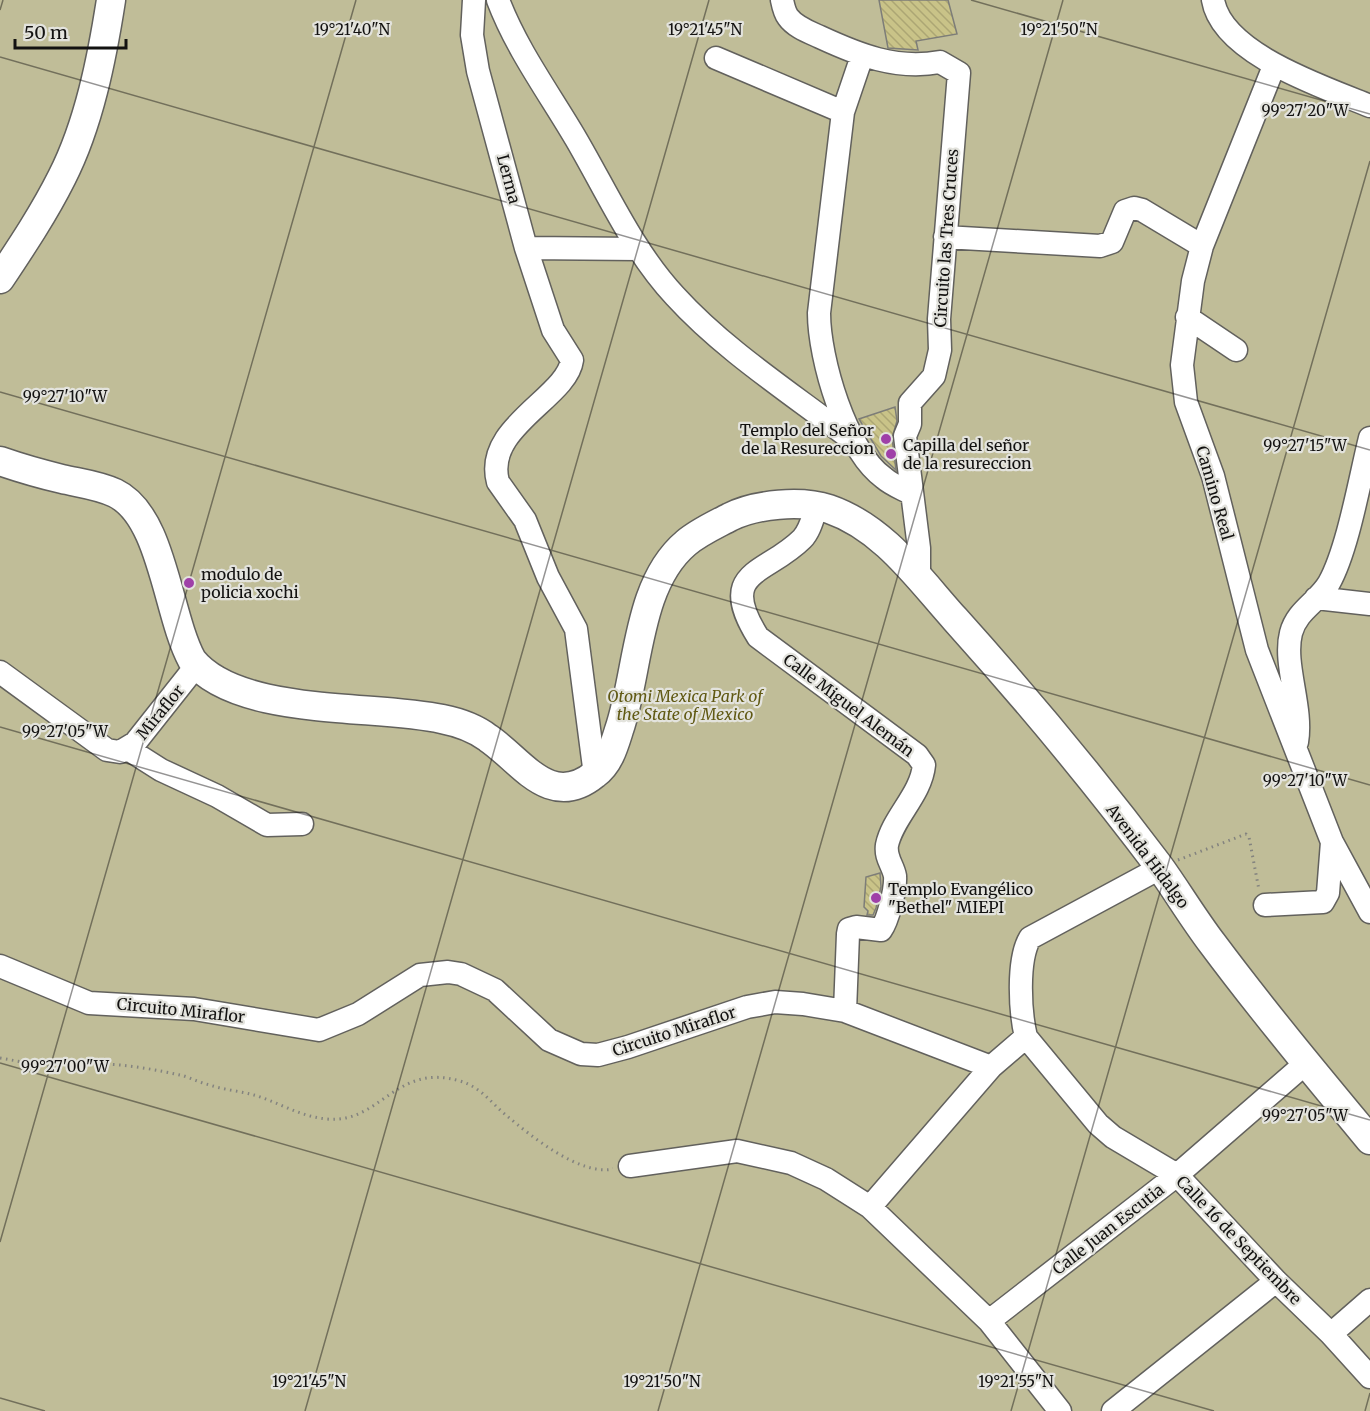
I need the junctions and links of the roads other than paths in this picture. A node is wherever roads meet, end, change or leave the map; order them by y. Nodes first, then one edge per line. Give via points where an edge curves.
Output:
1 (111, 0) edge
2 (474, 0) edge
3 (498, 0) edge
4 (782, 0) edge
5 (1213, 0) edge
6 (861, 56) junction
7 (716, 58) dead end
8 (1274, 66) junction
9 (1370, 106) edge
10 (843, 112) junction
11 (945, 237) junction
12 (1202, 246) junction
13 (526, 248) junction
14 (639, 249) junction
15 (0, 279) edge
16 (1187, 317) junction
17 (1236, 350) dead end
18 (1370, 438) edge
19 (852, 440) junction
20 (0, 460) edge
21 (912, 494) junction
22 (817, 506) junction
23 (919, 578) junction
24 (1316, 598) junction
25 (1370, 604) edge
26 (196, 666) junction
27 (0, 672) edge
28 (128, 749) junction
29 (1296, 749) junction
30 (595, 775) junction
31 (302, 824) dead end
32 (1332, 842) junction
33 (1160, 868) junction
34 (1265, 905) road end
35 (1370, 912) edge
36 (0, 966) edge
37 (845, 1011) junction
38 (1026, 1037) junction
39 (1306, 1063) junction
40 (991, 1067) junction
41 (1370, 1140) edge
42 (630, 1166) road end
43 (1177, 1175) junction
44 (870, 1207) junction
45 (1276, 1281) junction
46 (1370, 1300) edge
47 (989, 1321) junction
48 (1331, 1334) junction
49 (1370, 1377) edge
50 (1060, 1411) edge
51 (1113, 1411) edge

1 - 15 main road via 82,128 63,176
2 - 13 street, Lerma via 472,35 478,71
3 - 14 street via 510,33
4 - 6 street, Circuito las Tres Cruces via 788,17 800,28
5 - 8 street via 1226,30
6 - 10 street
6 - 11 street, Circuito las Tres Cruces via 878,62 940,62 959,73
7 - 10 street
8 - 9 street
8 - 12 street, Camino Real
10 - 19 street via 819,334 826,367
11 - 12 street via 1100,246 1112,242 1125,211 1134,208
11 - 21 street, Circuito las Tres Cruces via 940,350 934,376 910,403 910,424 905,436
12 - 16 street, Camino Real
13 - 14 street
13 - 30 street, Lerma via 553,330 569,351 571,367 508,436 495,473 535,539 544,569 576,629
14 - 19 street via 676,297 713,333
16 - 17 street
16 - 29 street, Camino Real via 1182,365 1186,402 1213,476 1257,650
18 - 24 street via 1342,548 1330,582
19 - 21 street via 882,478
20 - 26 main road via 103,489 127,501 145,521 172,610
21 - 23 street, Circuito las Tres Cruces
22 - 23 main road, Avenida Hidalgo via 875,534
22 - 30 main road via 766,507 738,514 687,542 672,557 646,612 612,751
22 - 37 street, Calle Miguel Alemán via 803,539 748,578 742,603 750,625 758,637 917,755 924,765 921,780 887,847 886,855 895,876 886,922 881,930 849,929
23 - 33 main road, Avenida Hidalgo via 1001,670
24 - 25 street
24 - 29 street via 1295,620 1290,636 1298,711
26 - 28 street, Miraflor
26 - 30 main road via 228,686 266,698 451,721 482,733 546,784 574,785
27 - 28 street, Miraflor via 107,750
28 - 31 street via 267,825
29 - 32 street, Camino Real
32 - 34 street via 1328,892 1323,902
32 - 35 street, Camino Real
33 - 38 street via 1030,938 1022,966
33 - 39 main road, Avenida Hidalgo via 1209,940
36 - 37 street, Circuito Miraflor via 89,1003 194,1009 319,1030 358,1014 420,975 448,972 495,990 549,1040 590,1055 775,1002
37 - 40 street, Circuito Miraflor
38 - 40 street
38 - 43 street, Calle 16 de Septiembre via 1098,1124
39 - 41 main road, Avenida Hidalgo
39 - 43 street, Calle Juan Escutia
40 - 44 street
42 - 44 street via 737,1151 755,1153 826,1179
43 - 45 street, Calle 16 de Septiembre
43 - 47 street, Calle Juan Escutia
44 - 47 street
45 - 48 street, Calle 16 de Septiembre
45 - 51 street
46 - 48 street
47 - 50 street
48 - 49 street, Calle 16 de Septiembre

